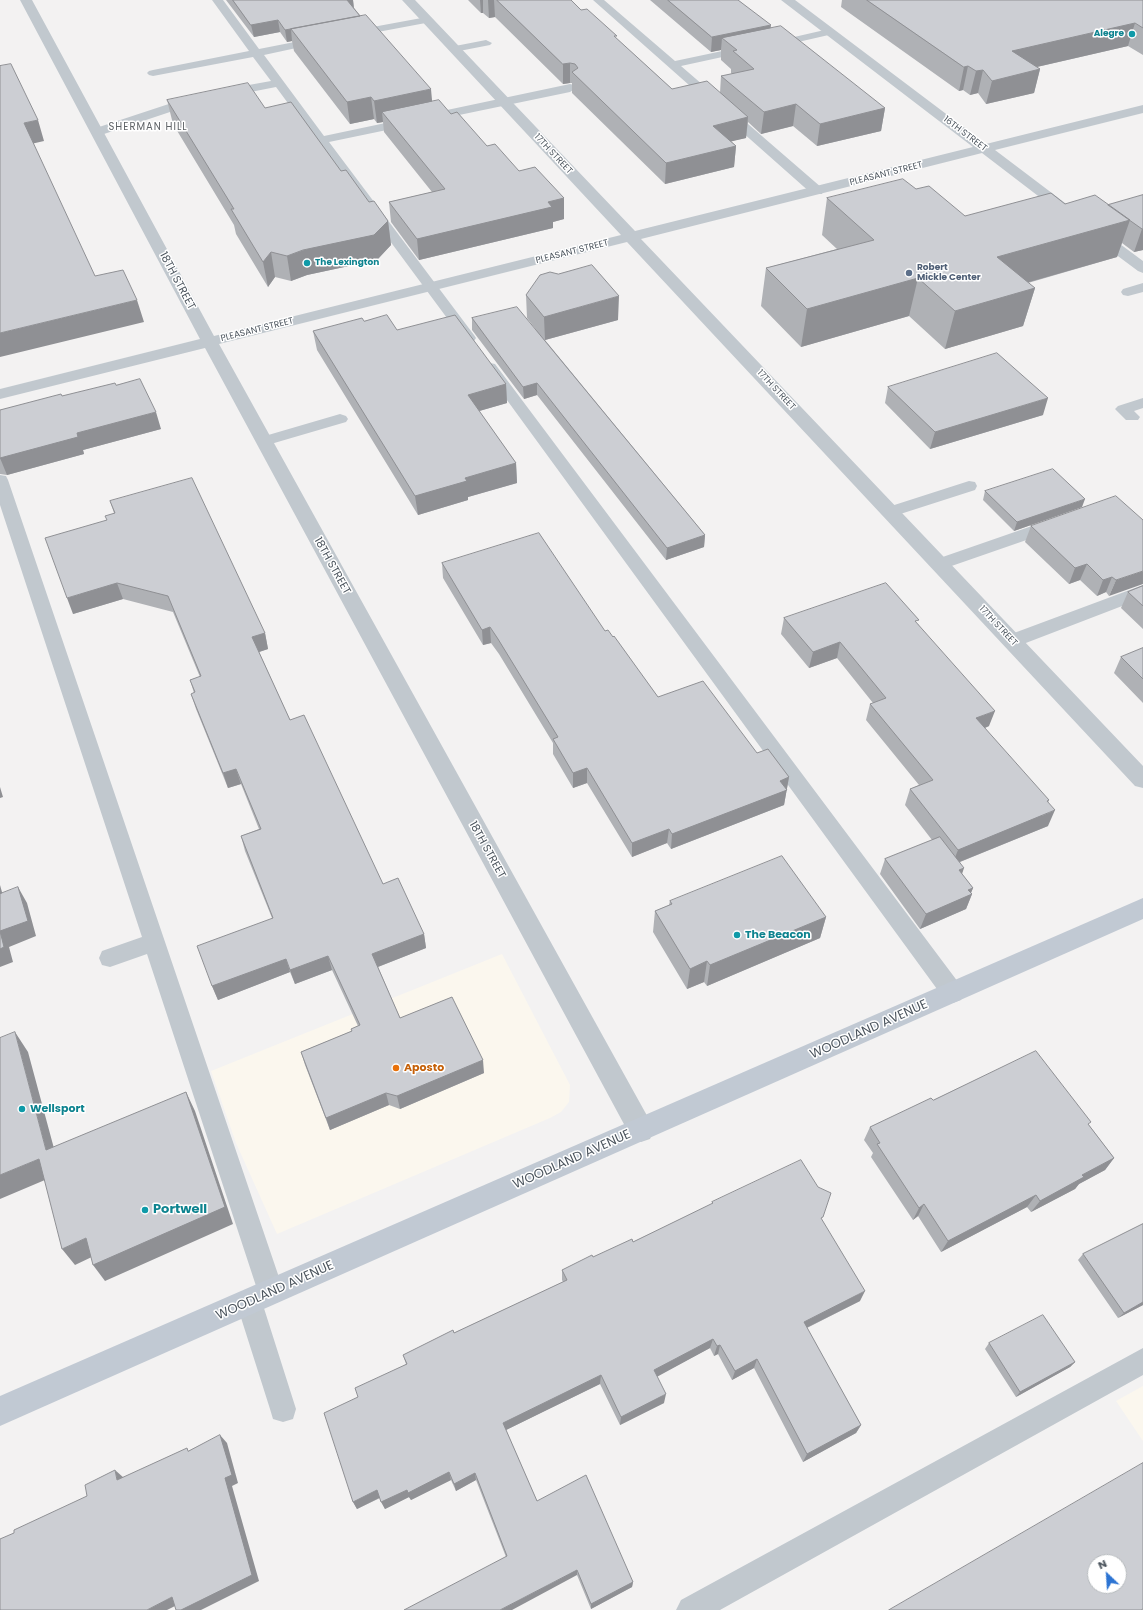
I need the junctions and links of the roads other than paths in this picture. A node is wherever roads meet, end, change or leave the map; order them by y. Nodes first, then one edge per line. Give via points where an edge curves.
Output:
1 (26, 0) edge
2 (217, 0) edge
3 (408, 0) edge
4 (598, 0) edge
5 (787, 0) edge
6 (427, 20) junction
7 (829, 32) junction
8 (486, 43) dead end
9 (454, 49) junction
10 (256, 53) junction
11 (672, 65) junction
12 (153, 73) dead end
13 (279, 83) junction
14 (570, 88) edge
15 (503, 101) junction
16 (1141, 111) edge
17 (97, 132) junction
18 (321, 140) junction
19 (985, 149) junction
20 (817, 191) junction
21 (632, 237) junction
22 (1143, 268) edge
23 (430, 287) junction
24 (1143, 287) edge
25 (1128, 292) dead end
26 (210, 342) junction
27 (497, 376) junction
28 (479, 381) edge
29 (0, 394) edge
30 (1143, 403) edge
31 (1132, 417) dead end
32 (340, 419) dead end
33 (264, 441) junction
34 (0, 480) edge
35 (969, 486) dead end
36 (891, 512) junction
37 (1067, 519) edge
38 (940, 564) junction
39 (1143, 591) edge
40 (1012, 641) junction
41 (1143, 780) edge
42 (1143, 908) edge
43 (154, 942) junction
44 (110, 958) dead end
45 (953, 994) junction
46 (641, 1130) junction
47 (260, 1297) junction
48 (1143, 1361) edge
49 (283, 1409) dead end
50 (0, 1411) edge
51 (692, 1610) edge

1 - 17 street, 18TH STREET
2 - 10 lane
3 - 6 street, 17TH STREET
4 - 11 lane via 612,17
5 - 7 street, 16TH STREET
6 - 9 street, 17TH STREET
6 - 10 lane
7 - 11 lane
7 - 19 street, 16TH STREET
8 - 9 lane
9 - 15 street, 17TH STREET
10 - 12 lane
10 - 13 lane
11 - 20 lane
13 - 17 lane via 186,101
13 - 18 lane
14 - 15 lane
15 - 18 lane
15 - 21 street, 17TH STREET
16 - 19 street, PLEASANT STREET
17 - 26 street, 18TH STREET
18 - 23 lane
19 - 20 street, PLEASANT STREET
19 - 22 street, 16TH STREET via 1064,210 1079,216
20 - 21 street, PLEASANT STREET
21 - 23 street, PLEASANT STREET
21 - 36 street, 17TH STREET
23 - 26 street, PLEASANT STREET
23 - 27 lane
24 - 25 lane
26 - 29 street, PLEASANT STREET
26 - 33 street, 18TH STREET
27 - 28 lane
27 - 45 lane
30 - 31 lane via 1123,409
32 - 33 lane
33 - 46 street, 18TH STREET
34 - 43 lane
35 - 36 lane
36 - 38 street, 17TH STREET
37 - 38 lane
38 - 40 street, 17TH STREET
39 - 40 lane
40 - 41 street, 17TH STREET
42 - 45 street, WOODLAND AVENUE
43 - 44 lane
43 - 47 lane
45 - 46 street, WOODLAND AVENUE
46 - 47 street, WOODLAND AVENUE
47 - 49 lane
47 - 50 street, WOODLAND AVENUE
48 - 51 lane

